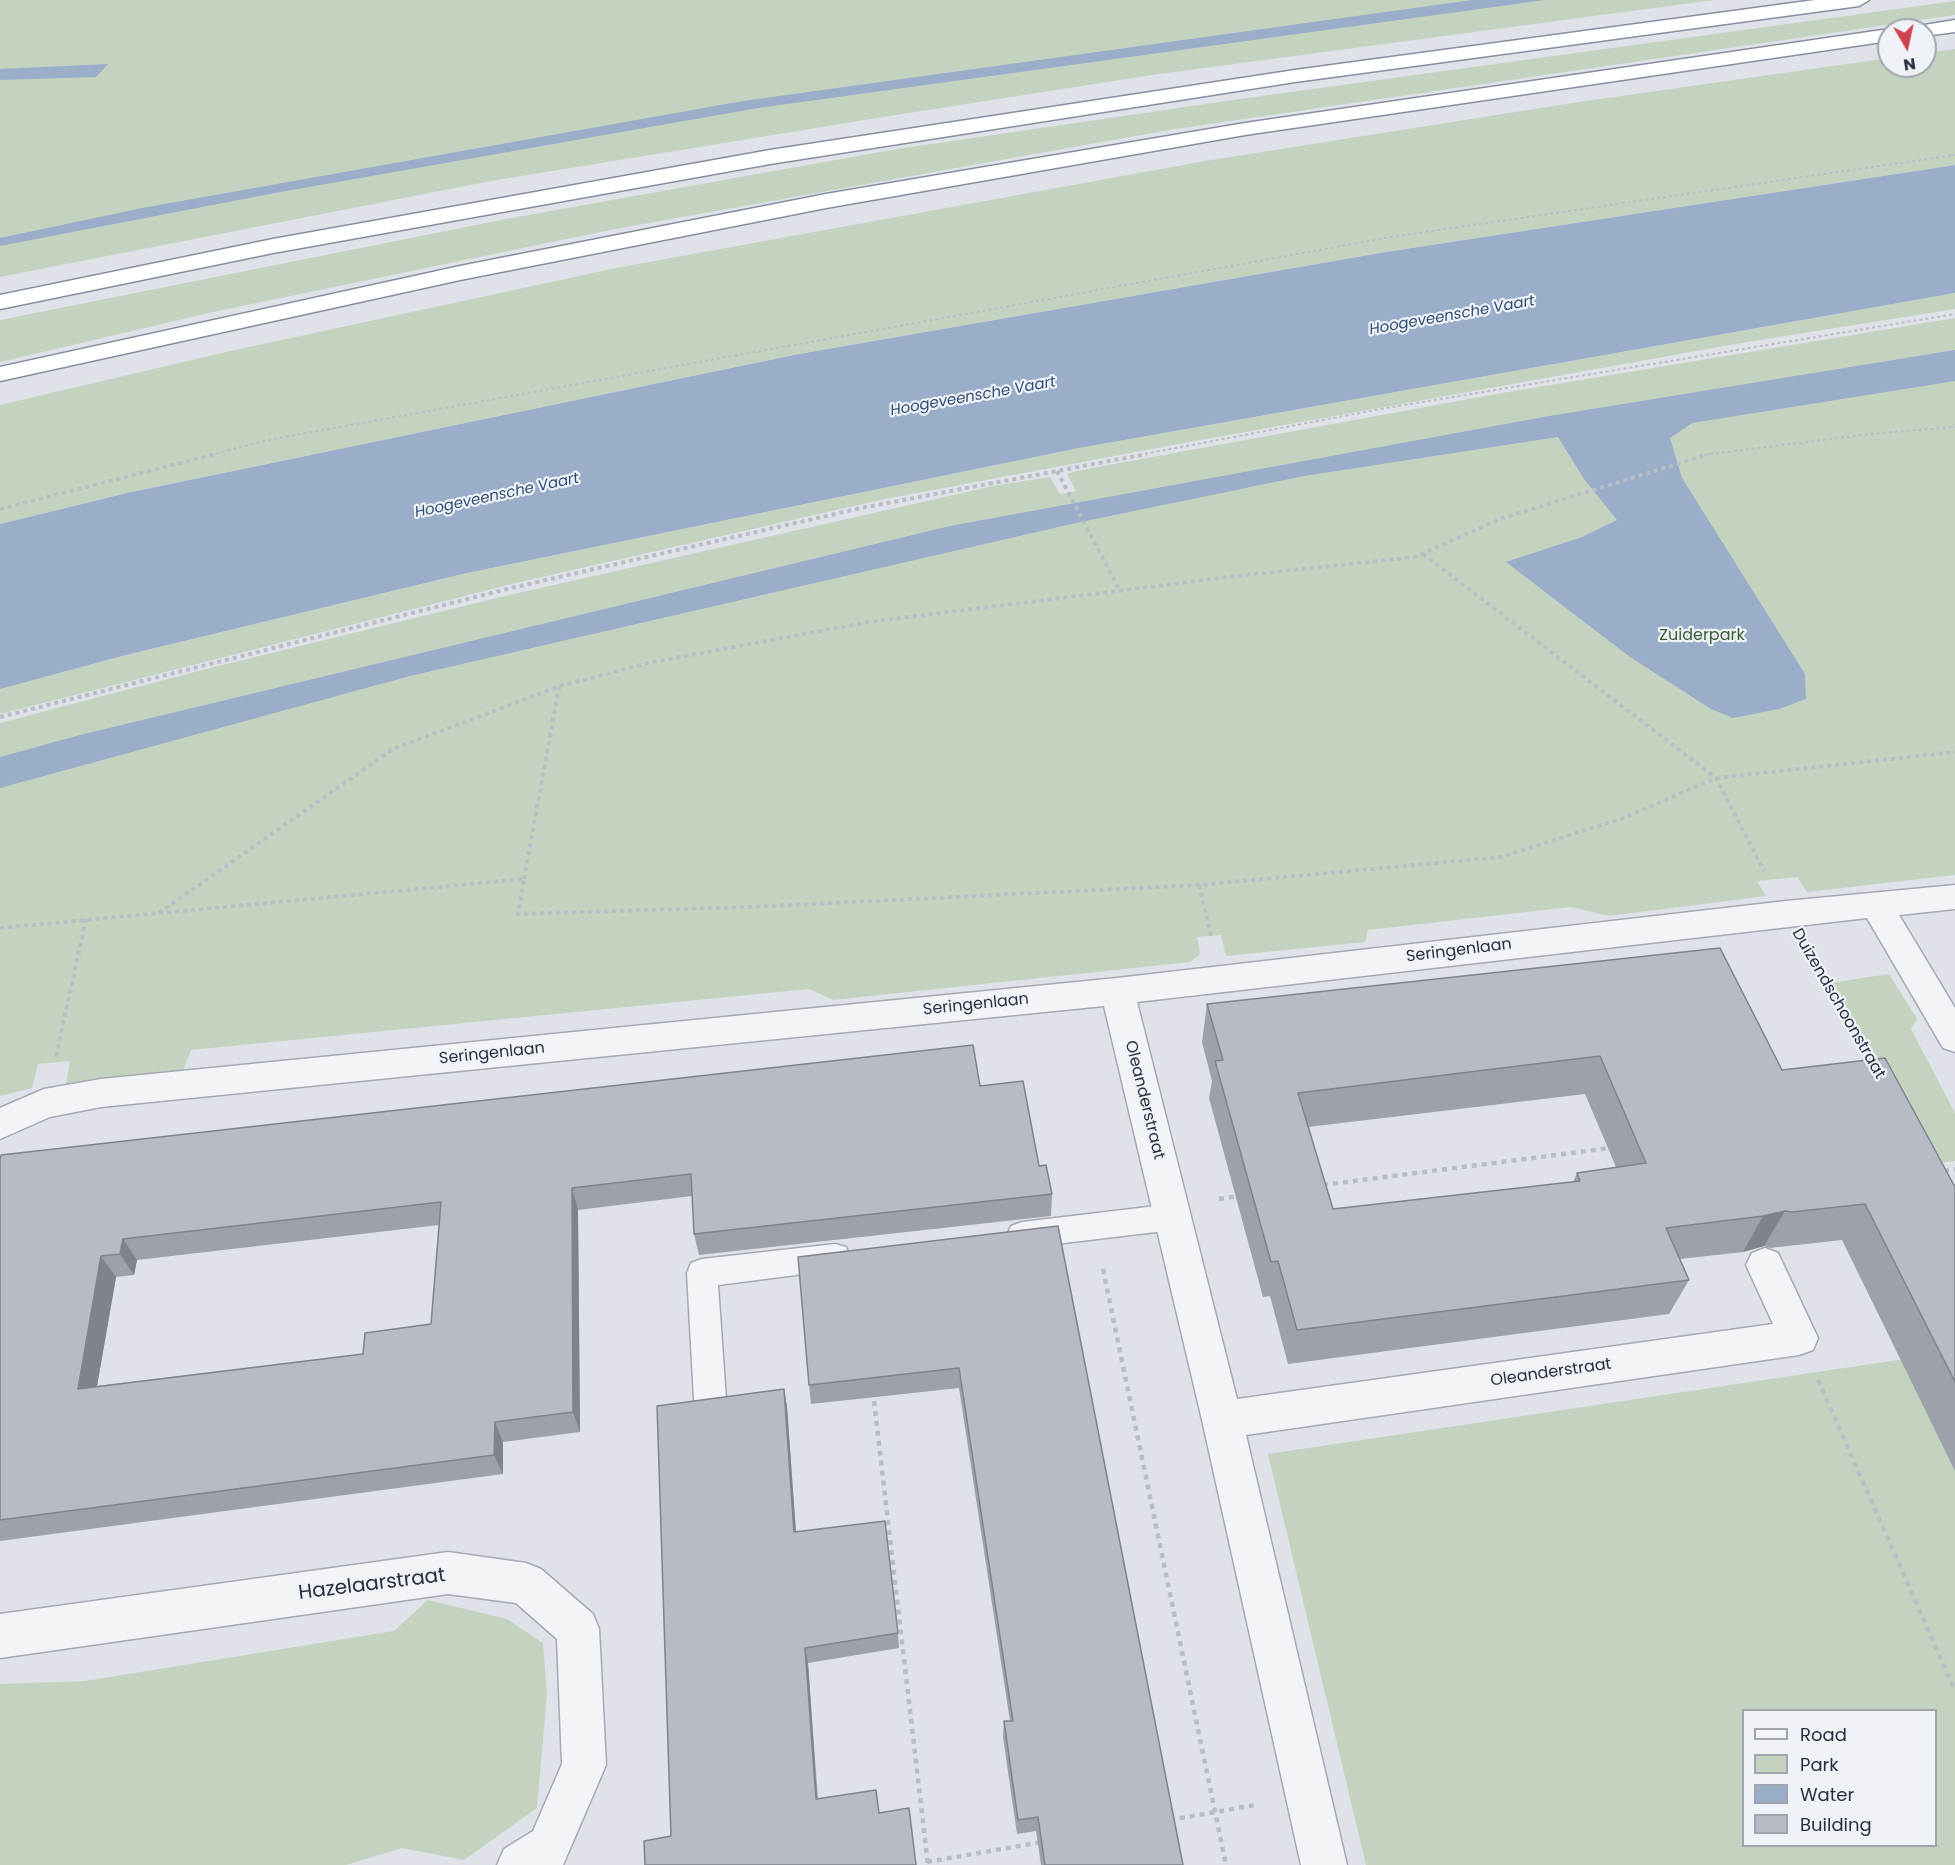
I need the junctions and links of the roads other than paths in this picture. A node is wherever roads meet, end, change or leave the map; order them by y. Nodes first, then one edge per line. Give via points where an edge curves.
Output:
1 (1859, 0) edge
2 (1955, 26) edge
3 (1937, 28) edge
4 (1877, 37) edge
5 (0, 302) edge
6 (0, 374) edge
7 (1955, 897) edge
8 (1876, 905) junction
9 (1117, 991) junction
10 (1955, 1038) edge
11 (0, 1124) edge
12 (1171, 1211) junction
13 (999, 1238) edge
14 (868, 1254) edge
15 (1765, 1265) dead end
16 (710, 1399) edge
17 (1222, 1420) junction
18 (0, 1636) edge
19 (540, 1859) edge
20 (1324, 1865) edge

1 - 5 highway via 1295,76 804,151 285,244
2 - 3 highway
4 - 6 highway via 1245,129 826,201 460,273
7 - 8 street, Seringenlaan
8 - 9 street, Seringenlaan
8 - 10 street
9 - 11 street, Seringenlaan via 101,1093 44,1104
9 - 12 street, Oleanderstraat
12 - 13 lane via 1094,1227
12 - 17 street, Oleanderstraat
14 - 16 lane via 702,1273
15 - 17 street, Oleanderstraat via 1799,1338
17 - 20 street, Oleanderstraat
18 - 19 street, Hazelaarstraat via 448,1573 526,1584 578,1629 584,1765

